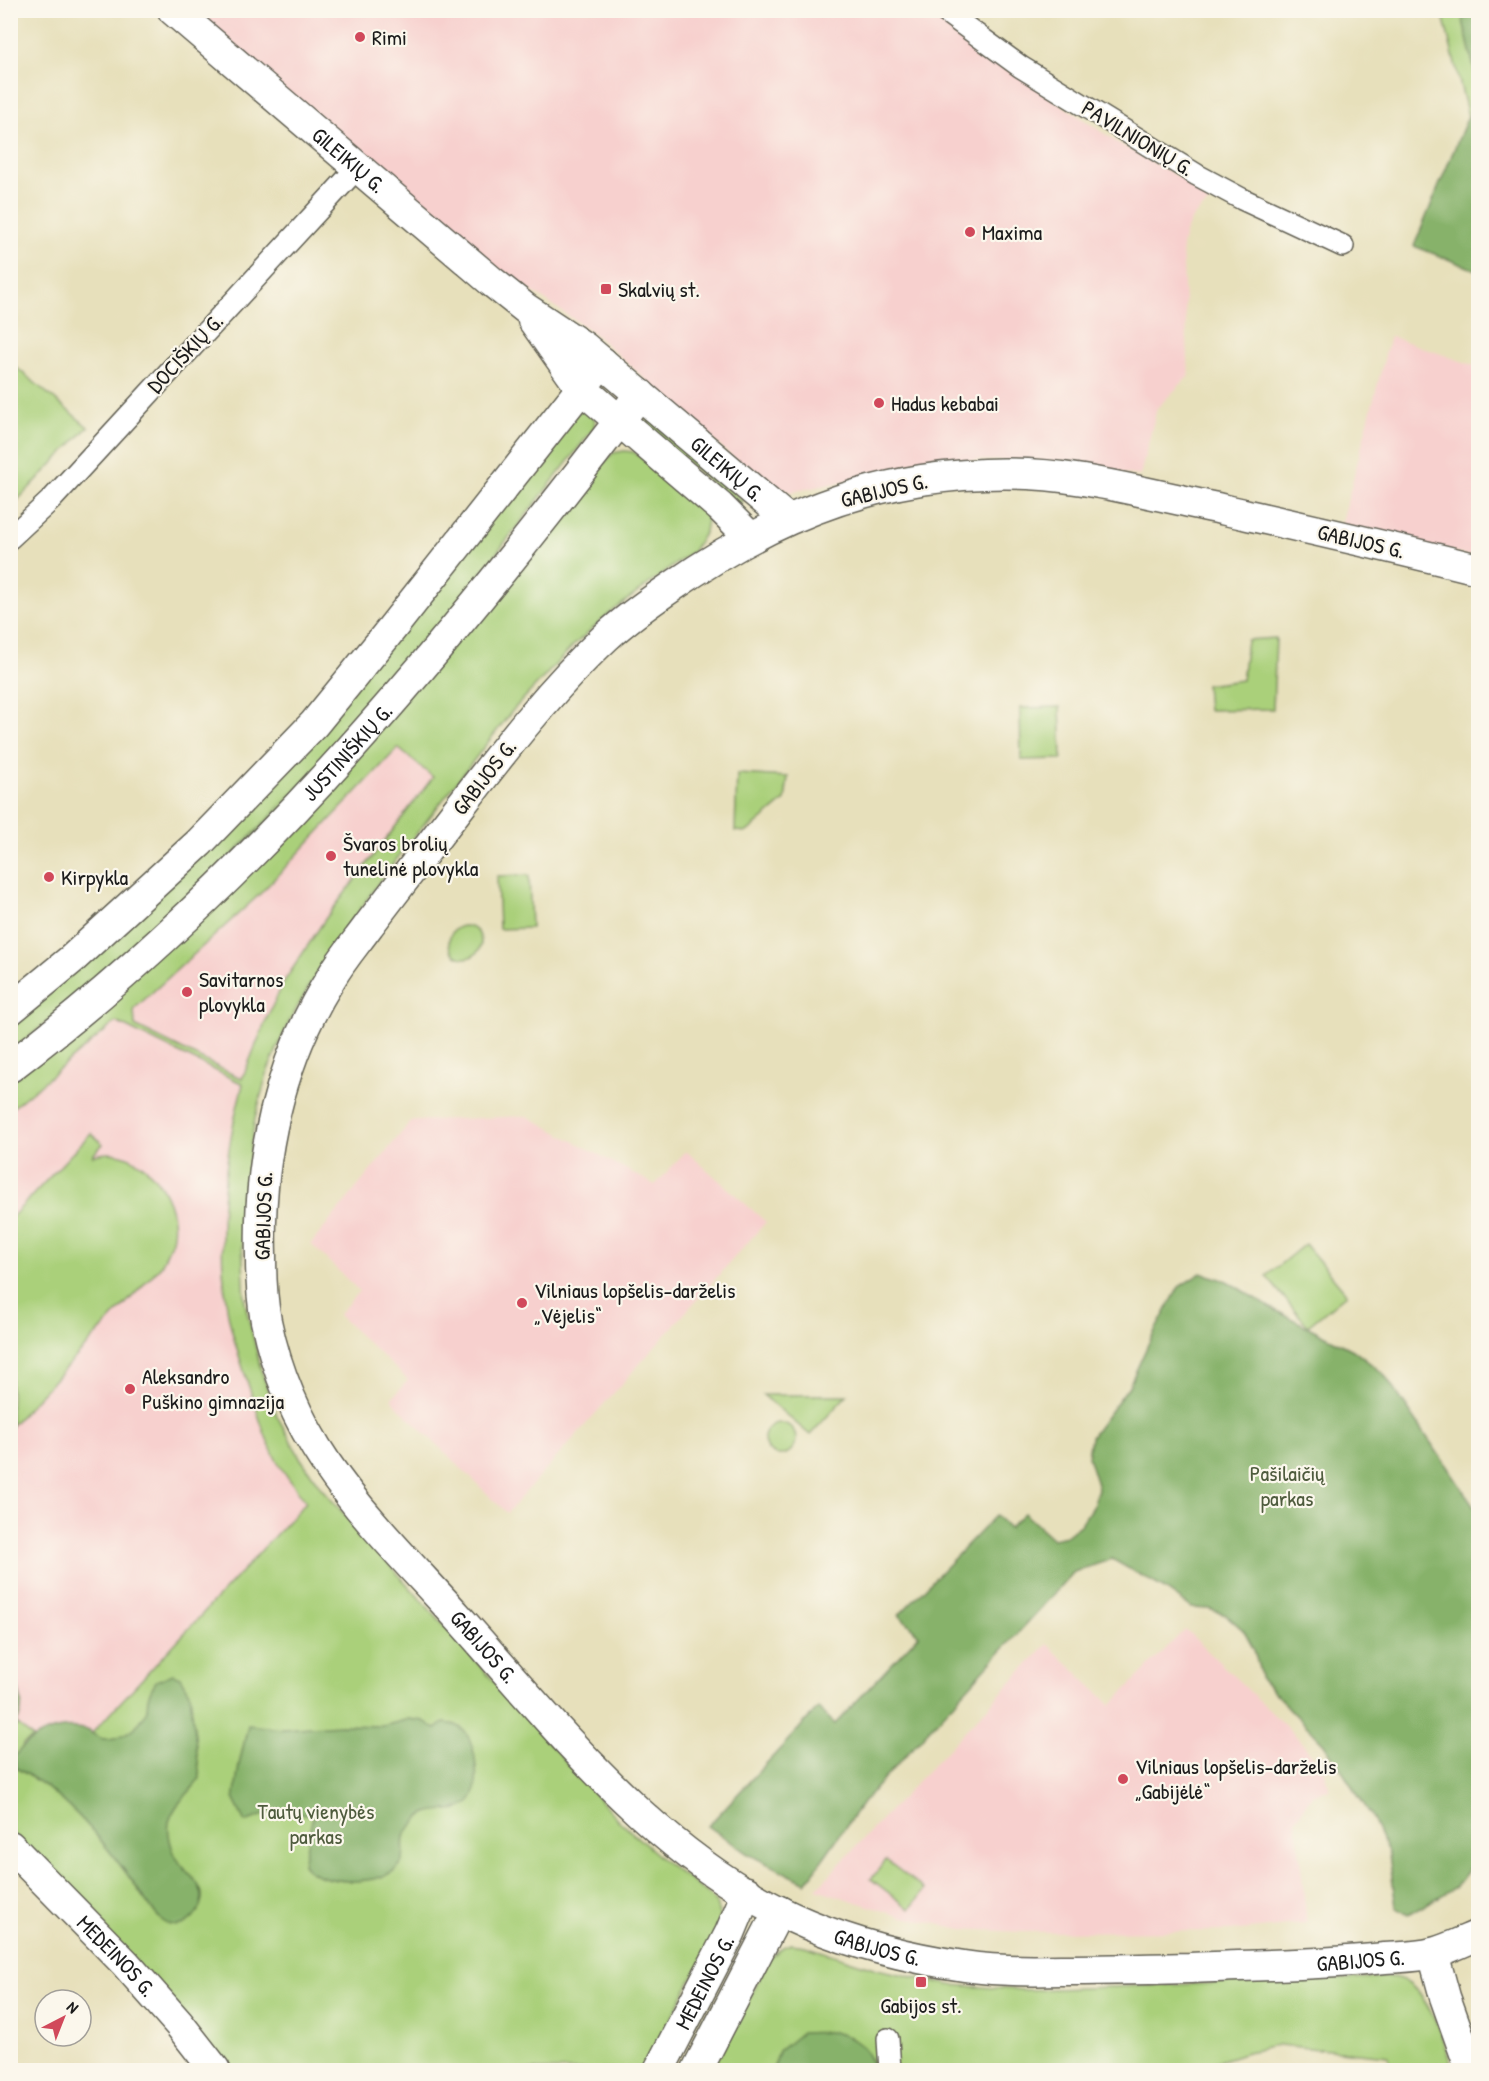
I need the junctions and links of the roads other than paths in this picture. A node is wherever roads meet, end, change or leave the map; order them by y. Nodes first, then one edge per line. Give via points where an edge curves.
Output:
1 (173, 10) edge
2 (943, 10) edge
3 (358, 167) junction
4 (1343, 246) dead end
5 (525, 308) junction
6 (602, 362) junction
7 (581, 388) junction
8 (640, 394) junction
9 (619, 421) junction
10 (787, 519) junction
11 (750, 537) junction
12 (10, 538) edge
13 (1479, 569) edge
14 (10, 1010) edge
15 (10, 1067) edge
16 (10, 1846) edge
17 (747, 1892) junction
18 (779, 1911) junction
19 (1479, 1935) edge
20 (1434, 1953) junction
21 (888, 2039) dead end
22 (215, 2070) edge
23 (658, 2070) edge
24 (697, 2070) edge
25 (890, 2070) edge
26 (1471, 2070) edge

1 - 3 street, GILEIKIŲ G.
2 - 4 street, PAVILNIONIŲ G. via 1021,67 1197,175
3 - 5 street, GILEIKIŲ G.
3 - 12 street, DOCIŠKIŲ G. via 52,499
5 - 6 street, GILEIKIŲ G.
5 - 7 street, GILEIKIŲ G.
6 - 7 street, JUSTINIŠKIŲ G.
6 - 8 street, GILEIKIŲ G.
7 - 9 street, GILEIKIŲ G.
7 - 14 street, JUSTINIŠKIŲ G. via 314,724 199,843
8 - 9 street, JUSTINIŠKIŲ G.
8 - 10 street, GILEIKIŲ G.
9 - 11 street, GILEIKIŲ G.
9 - 15 street, JUSTINIŠKIŲ G. via 479,597 313,792 243,864 121,978
10 - 11 street, GABIJOS G.
10 - 13 street, GABIJOS G. via 828,503 917,481 1009,474 1076,478
11 - 17 street, GABIJOS G. via 655,598 615,630 551,695 336,969 304,1027 286,1072 270,1129 260,1219 265,1317 280,1371 298,1417 345,1491 553,1726 619,1793 676,1844
16 - 22 street, MEDEINOS G. via 125,1963
17 - 18 street, GABIJOS G.
17 - 23 street, MEDEINOS G. via 730,1933
18 - 20 street, GABIJOS G. via 863,1945 964,1966 1012,1971 1347,1962
18 - 24 street, MEDEINOS G.
19 - 20 street, GABIJOS G.
20 - 26 street
21 - 25 street

